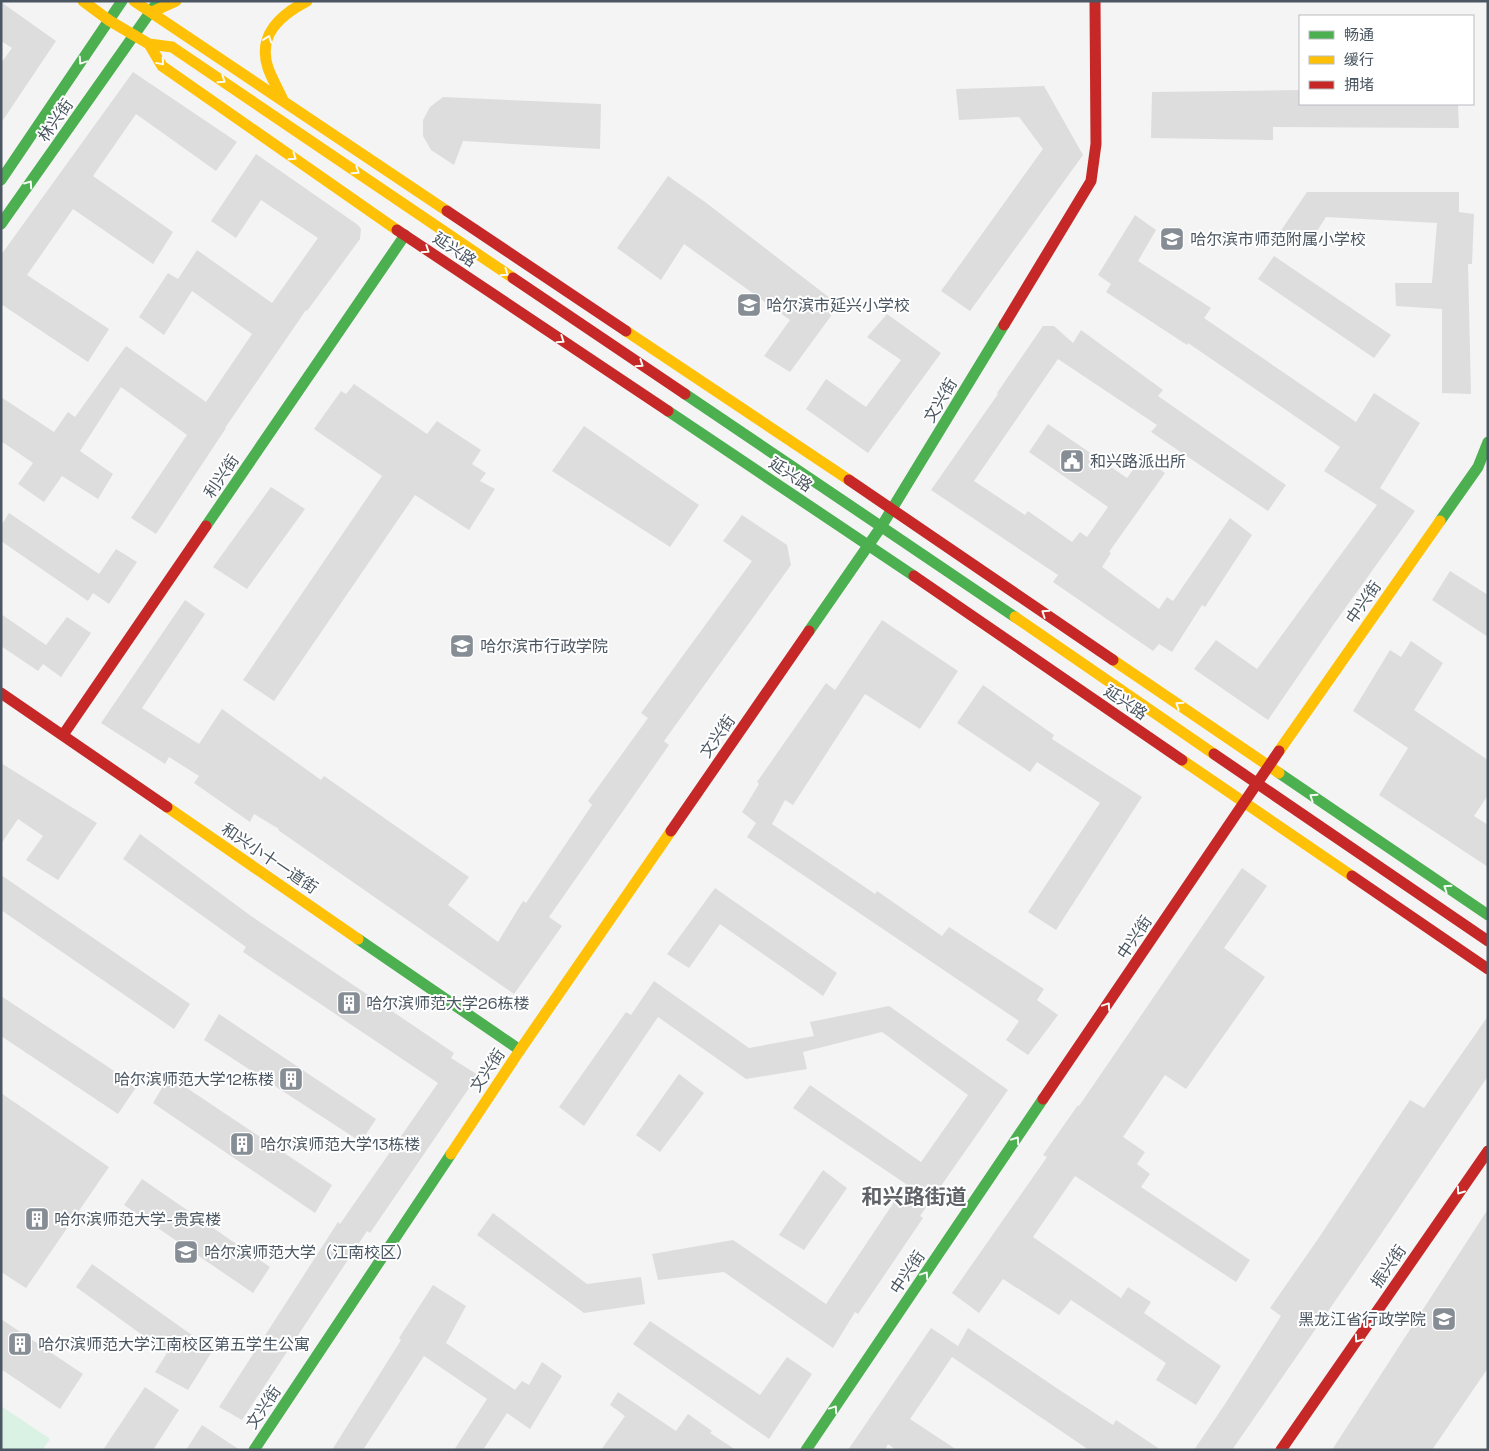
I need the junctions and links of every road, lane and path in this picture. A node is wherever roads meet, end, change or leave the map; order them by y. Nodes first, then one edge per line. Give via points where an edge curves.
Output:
1 (83, 1) edge
2 (122, 1) edge
3 (134, 1) edge
4 (158, 1) edge
5 (176, 1) edge
6 (307, 1) edge
7 (1095, 1) edge
8 (152, 12) junction
9 (110, 20) junction
10 (135, 35) junction
11 (149, 44) junction
12 (283, 100) junction
13 (1, 180) edge
14 (1, 224) edge
15 (405, 235) junction
16 (1488, 442) edge
17 (893, 510) junction
18 (881, 527) junction
19 (869, 546) junction
20 (1, 693) edge
21 (63, 736) junction
22 (1268, 766) junction
23 (1257, 783) junction
24 (1245, 802) junction
25 (1488, 915) edge
26 (1488, 942) edge
27 (1488, 970) edge
28 (520, 1050) junction
29 (1488, 1151) edge
30 (254, 1450) edge
31 (806, 1450) edge
32 (1281, 1450) edge

1 - 9 main road, 延兴路
2 - 9 main road, 林兴街
3 - 8 main road, 延兴路
4 - 8 main road, 林兴街
5 - 8 main road
12 -> 6 main road via 267,64 264,52 266,39 283,15
7 - 17 main road, 文兴街 via 1096,144 1091,181
8 - 10 main road, 林兴街
8 - 12 main road, 延兴路
9 - 10 main road, 延兴路
9 -> 13 main road, 林兴街
10 - 11 main road, 延兴路
14 -> 10 main road, 林兴街
11 -> 15 main road, 延兴路 via 162,66
11 -> 18 main road via 172,46
12 - 17 main road, 延兴路
15 -> 19 main road, 延兴路
15 - 21 main road, 利兴街
16 - 22 main road, 中兴街 via 1478,467
17 - 18 main road, 文兴街
22 -> 17 main road, 延兴路
18 - 19 main road, 文兴街
18 - 23 main road
19 - 24 main road, 延兴路
19 - 28 main road, 文兴街
20 - 21 main road, 和兴小十一道街
21 - 28 main road, 和兴小十一道街
22 - 23 main road, 中兴街
25 -> 22 main road, 延兴路
23 - 24 main road, 中兴街
23 - 26 main road
24 - 27 main road, 延兴路
31 -> 24 main road, 中兴街
28 - 30 main road, 文兴街
29 -> 32 main road, 振兴街

